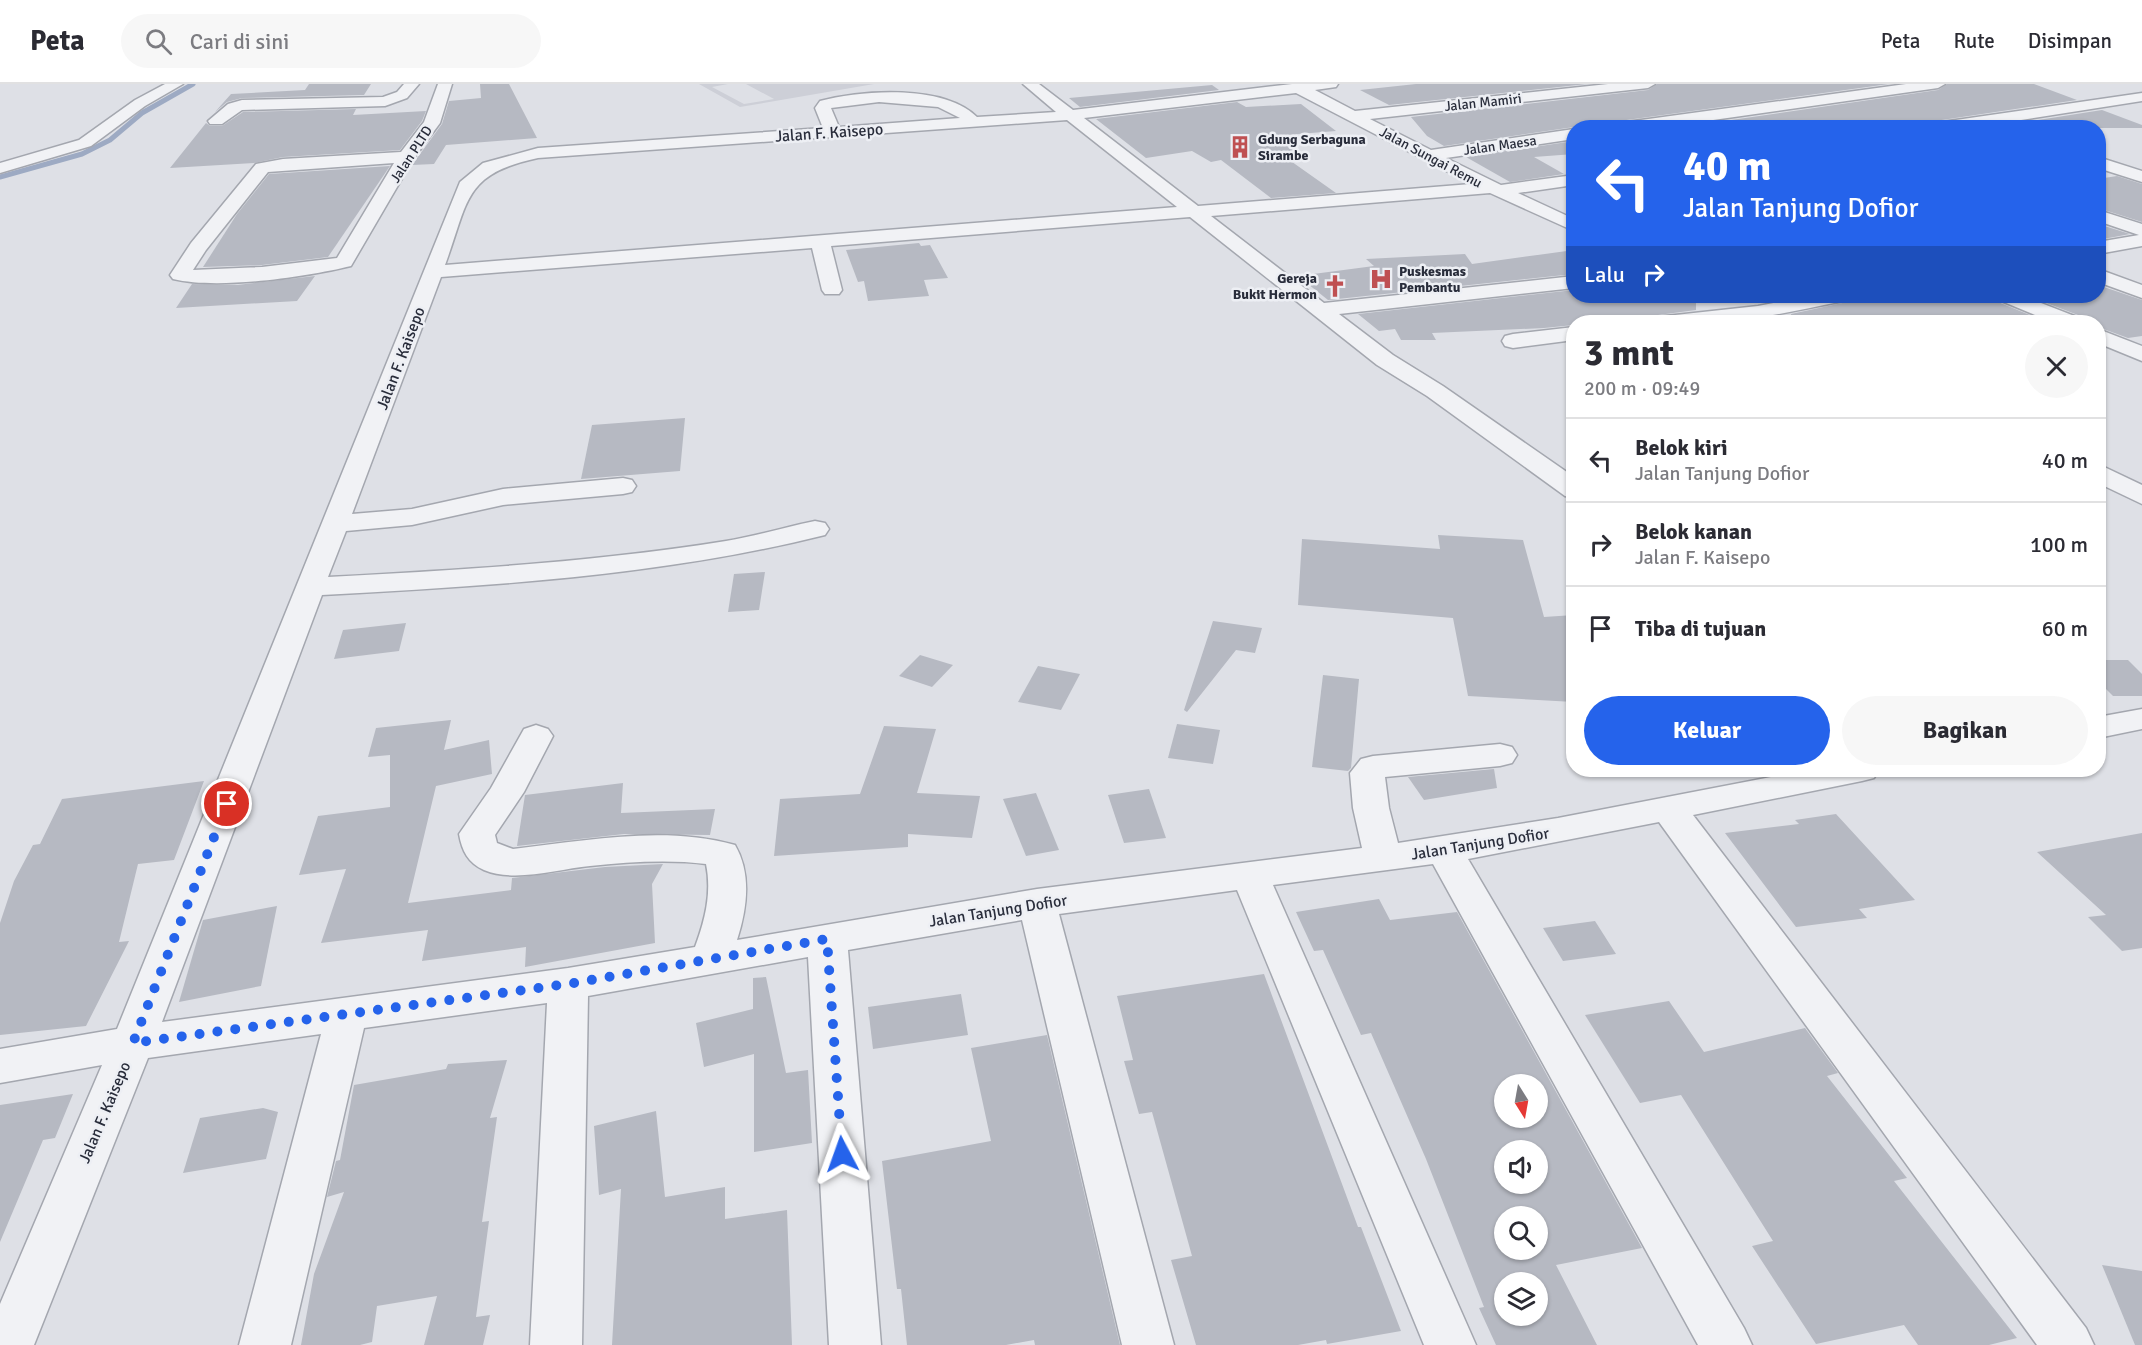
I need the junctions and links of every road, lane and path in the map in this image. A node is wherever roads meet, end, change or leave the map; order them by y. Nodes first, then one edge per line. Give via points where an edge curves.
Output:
1 (176, 84) edge
2 (412, 84) edge
3 (445, 84) edge
4 (1030, 84) edge
5 (1331, 84) edge
6 (1648, 84) edge
7 (1938, 84) edge
8 (1295, 86) edge
9 (2142, 97) edge
10 (1073, 115) junction
11 (1354, 116) junction
12 (1676, 120) edge
13 (1987, 120) edge
14 (216, 121) dead end
15 (1566, 135) edge
16 (1427, 156) junction
17 (406, 157) junction
18 (2106, 165) edge
19 (0, 168) edge
20 (2142, 177) edge
21 (1566, 181) edge
22 (1494, 189) junction
23 (1197, 212) junction
24 (2106, 218) edge
25 (1566, 222) edge
26 (2142, 230) edge
27 (2142, 240) edge
28 (820, 241) junction
29 (2106, 247) edge
30 (433, 272) junction
31 (2106, 278) edge
32 (1566, 283) edge
33 (832, 290) dead end
34 (2142, 292) edge
35 (1739, 303) edge
36 (1804, 303) edge
37 (2023, 303) edge
38 (1323, 309) junction
39 (1758, 312) junction
40 (1730, 315) edge
41 (1765, 315) edge
42 (2052, 315) edge
43 (1566, 334) edge
44 (2106, 338) edge
45 (1513, 341) dead end
46 (2142, 354) edge
47 (2106, 476) edge
48 (1566, 484) edge
49 (623, 486) dead end
50 (2142, 496) edge
51 (337, 524) junction
52 (814, 529) dead end
53 (312, 587) junction
54 (2142, 719) edge
55 (2106, 726) edge
56 (536, 736) dead end
57 (1500, 755) dead end
58 (1826, 777) edge
59 (1668, 808) junction
60 (1443, 850) junction
61 (1383, 858) junction
62 (1249, 874) junction
63 (1037, 903) junction
64 (827, 939) junction
65 (710, 958) junction
66 (568, 984) junction
67 (347, 1013) junction
68 (133, 1043) junction
69 (0, 1066) edge
70 (8, 1345) edge
71 (265, 1345) edge
72 (556, 1345) edge
73 (855, 1345) edge
74 (1148, 1345) edge
75 (1450, 1345) edge
76 (1726, 1345) edge
77 (2068, 1345) edge

1 - 19 street via 140,103 85,143
2 - 14 street via 402,95 385,101 242,105 233,107
3 - 17 street, Jalan PLTD via 432,123
4 - 10 street
5 - 8 street, Jalan F. Kaisepo
6 - 11 street, Jalan Mamiri
7 - 12 street
8 - 10 street, Jalan F. Kaisepo
8 - 11 street, Jalan Sungai Remu
9 - 13 street
10 - 23 street
10 - 30 street, Jalan F. Kaisepo via 538,153 490,166 466,186
11 - 16 street, Jalan Sungai Remu
15 - 16 street, Jalan Maesa
16 - 22 street, Jalan Sungai Remu
17 - 17 street, Jalan PLTD via 262,168 180,275 244,273 344,262
18 - 20 street
21 - 22 street
22 - 23 street
22 - 25 street, Jalan Sungai Remu
23 - 28 street
23 - 38 street
24 - 26 street
27 - 29 street
28 - 30 street
28 - 33 street
30 - 51 street, Jalan F. Kaisepo
31 - 34 street
32 - 38 street
35 - 39 street
36 - 39 street
37 - 42 street
38 - 48 street via 1385,360
39 - 40 street
39 - 41 street
43 - 45 street
44 - 46 street
47 - 50 street
49 - 51 street via 503,497 412,517
51 - 53 street, Jalan F. Kaisepo
52 - 53 street via 728,549 650,559 435,580
53 - 68 street, Jalan F. Kaisepo
54 - 55 street
56 - 65 street via 506,792 477,834 480,849 496,860 513,862 653,850 696,849 723,854 729,887 726,916
57 - 61 street via 1373,767 1367,773
58 - 59 street, Jalan Tanjung Dofior
59 - 60 street, Jalan Tanjung Dofior
59 - 77 street
60 - 61 street, Jalan Tanjung Dofior
60 - 76 street
61 - 62 street, Jalan Tanjung Dofior
62 - 63 street, Jalan Tanjung Dofior
62 - 75 street
63 - 64 street, Jalan Tanjung Dofior
63 - 74 street
64 - 65 street, Jalan Tanjung Dofior
64 - 73 street
65 - 66 street, Jalan Tanjung Dofior
66 - 67 street, Jalan Tanjung Dofior
66 - 72 street
67 - 68 street, Jalan Tanjung Dofior
67 - 71 street
68 - 69 street, Jalan Tanjung Dofior
68 - 70 street, Jalan F. Kaisepo

